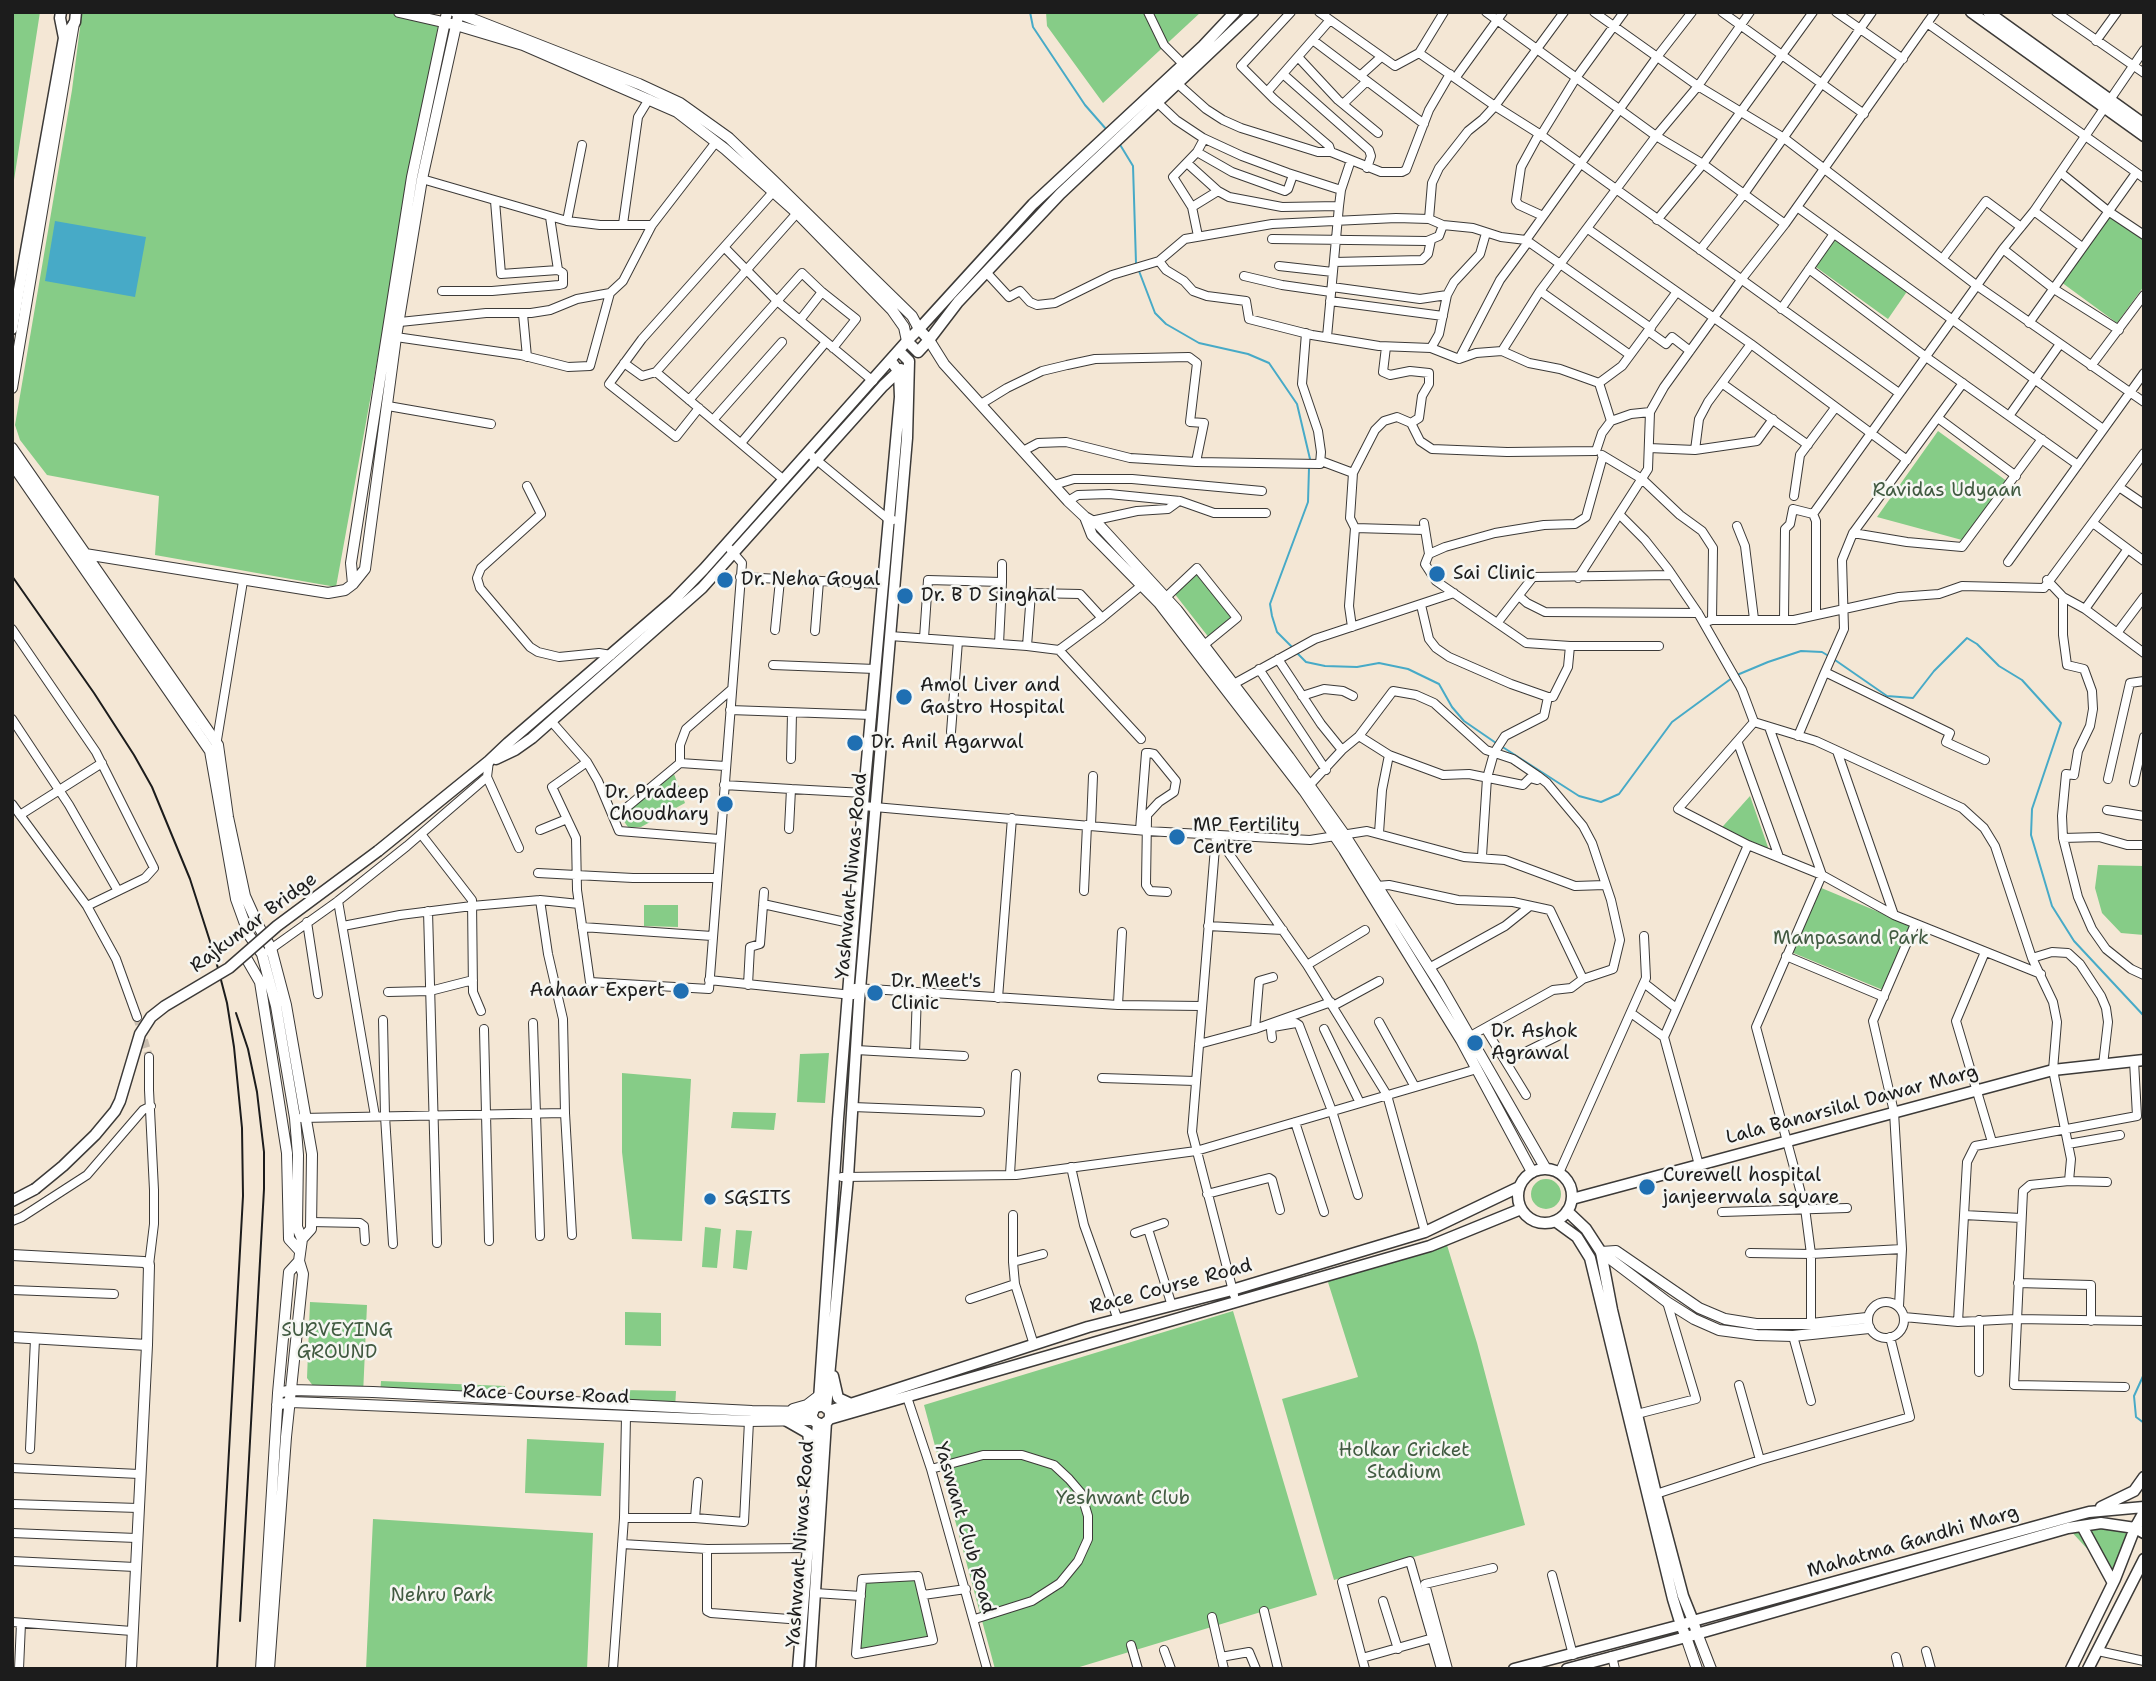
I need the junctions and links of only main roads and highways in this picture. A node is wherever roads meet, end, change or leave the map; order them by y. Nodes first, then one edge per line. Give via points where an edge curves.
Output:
1 (61, 12) edge
2 (1235, 12) edge
3 (1253, 12) edge
4 (1971, 12) edge
5 (1988, 12) edge
6 (75, 17) edge
7 (64, 38) junction
8 (2108, 104) junction
9 (2144, 124) edge
10 (1124, 127) junction
11 (2144, 136) edge
12 (1108, 141) junction
13 (12, 329) edge
14 (919, 329) junction
15 (929, 340) junction
16 (907, 341) junction
17 (899, 351) junction
18 (918, 352) junction
19 (891, 361) junction
20 (909, 361) junction
21 (899, 372) junction
22 (813, 456) junction
23 (894, 521) junction
24 (730, 549) junction
25 (619, 654) junction
26 (489, 761) junction
27 (855, 991) junction
28 (2139, 1061) edge
29 (1519, 1187) junction
30 (1572, 1199) junction
31 (12, 1201) edge
32 (1521, 1209) junction
33 (1567, 1211) junction
34 (1555, 1221) junction
35 (829, 1371) junction
36 (853, 1408) junction
37 (821, 1413) junction
38 (785, 1416) road end
39 (825, 1441) junction
40 (815, 1463) junction
41 (2144, 1477) edge
42 (2144, 1510) edge
43 (2089, 1512) junction
44 (2082, 1526) junction
45 (2139, 1530) edge
46 (2144, 1559) edge
47 (2113, 1583) junction
48 (1693, 1621) junction
49 (1681, 1625) junction
50 (1692, 1635) junction
51 (798, 1669) edge
52 (810, 1669) edge
53 (1514, 1669) edge
54 (1567, 1669) edge
55 (2071, 1669) edge
56 (2088, 1669) edge

1 - 7 main road
2 - 10 main road
3 - 10 main road via 1158,103
4 - 8 main road
5 - 8 main road
6 - 7 main road
7 - 13 main road
8 - 9 main road
8 - 11 main road
10 - 12 main road
12 - 14 main road via 1003,234
12 - 15 main road via 958,302
14 - 15 main road
14 - 16 main road
15 - 18 main road
16 - 17 main road
16 - 18 main road
17 - 19 main road
17 - 20 main road
18 - 20 main road
19 - 21 main road
19 - 22 main road
20 - 21 main road
20 - 23 main road, Yashwant Niwas Road via 907,438
21 - 22 main road
21 - 23 main road, Yashwant Niwas Road
22 - 24 main road
22 - 24 main road via 784,480
23 - 27 main road, Yashwant Niwas Road via 890,636
23 - 27 main road, Yashwant Niwas Road via 883,584 864,793 854,924
24 - 25 main road via 702,588
25 - 26 main road
25 - 26 main road via 551,721 514,750
26 - 31 main road, Rajkumar Bridge, bridge via 245,956 152,1017 140,1034 115,1111 63,1166
27 - 35 main road, Yashwant Niwas Road via 853,1107
27 - 37 main road, Yashwant Niwas Road via 835,1177
28 - 30 main road, Lala Banarsilal Dawar Marg via 2053,1070
29 - 30 main road via 1532,1172 1546,1169 1559,1173 1569,1184
29 - 32 main road
29 - 36 main road, Race Course Road via 1425,1233 1034,1345
30 - 33 main road
32 - 34 main road via 1540,1223
32 - 36 main road, Race Course Road via 1430,1246 907,1397
33 - 34 main road
33 - 48 main road via 1586,1228 1601,1252 1656,1494
34 - 49 main road via 1577,1237 1590,1258
35 - 36 main road via 838,1398
35 - 37 main road, Yashwant Niwas Road
36 - 37 main road, Race Course Road
36 - 39 main road
37 - 39 main road, Yashwant Niwas Road
37 - 40 main road, Yashwant Niwas Road
38 - 40 main road via 808,1433 809,1457
39 - 52 main road, Yashwant Niwas Road
40 - 51 main road, Yashwant Niwas Road
41 - 43 main road via 2134,1491
42 - 43 main road, Mahatma Gandhi Marg
42 - 45 main road
43 - 48 main road, Mahatma Gandhi Marg
44 - 45 main road, Mahatma Gandhi Marg via 2110,1523
44 - 47 main road
44 - 50 main road, Mahatma Gandhi Marg
45 - 47 main road
46 - 56 main road
47 - 55 main road
48 - 49 main road, Mahatma Gandhi Marg
48 - 50 main road
49 - 50 main road
49 - 53 main road
50 - 54 main road, Mahatma Gandhi Marg

